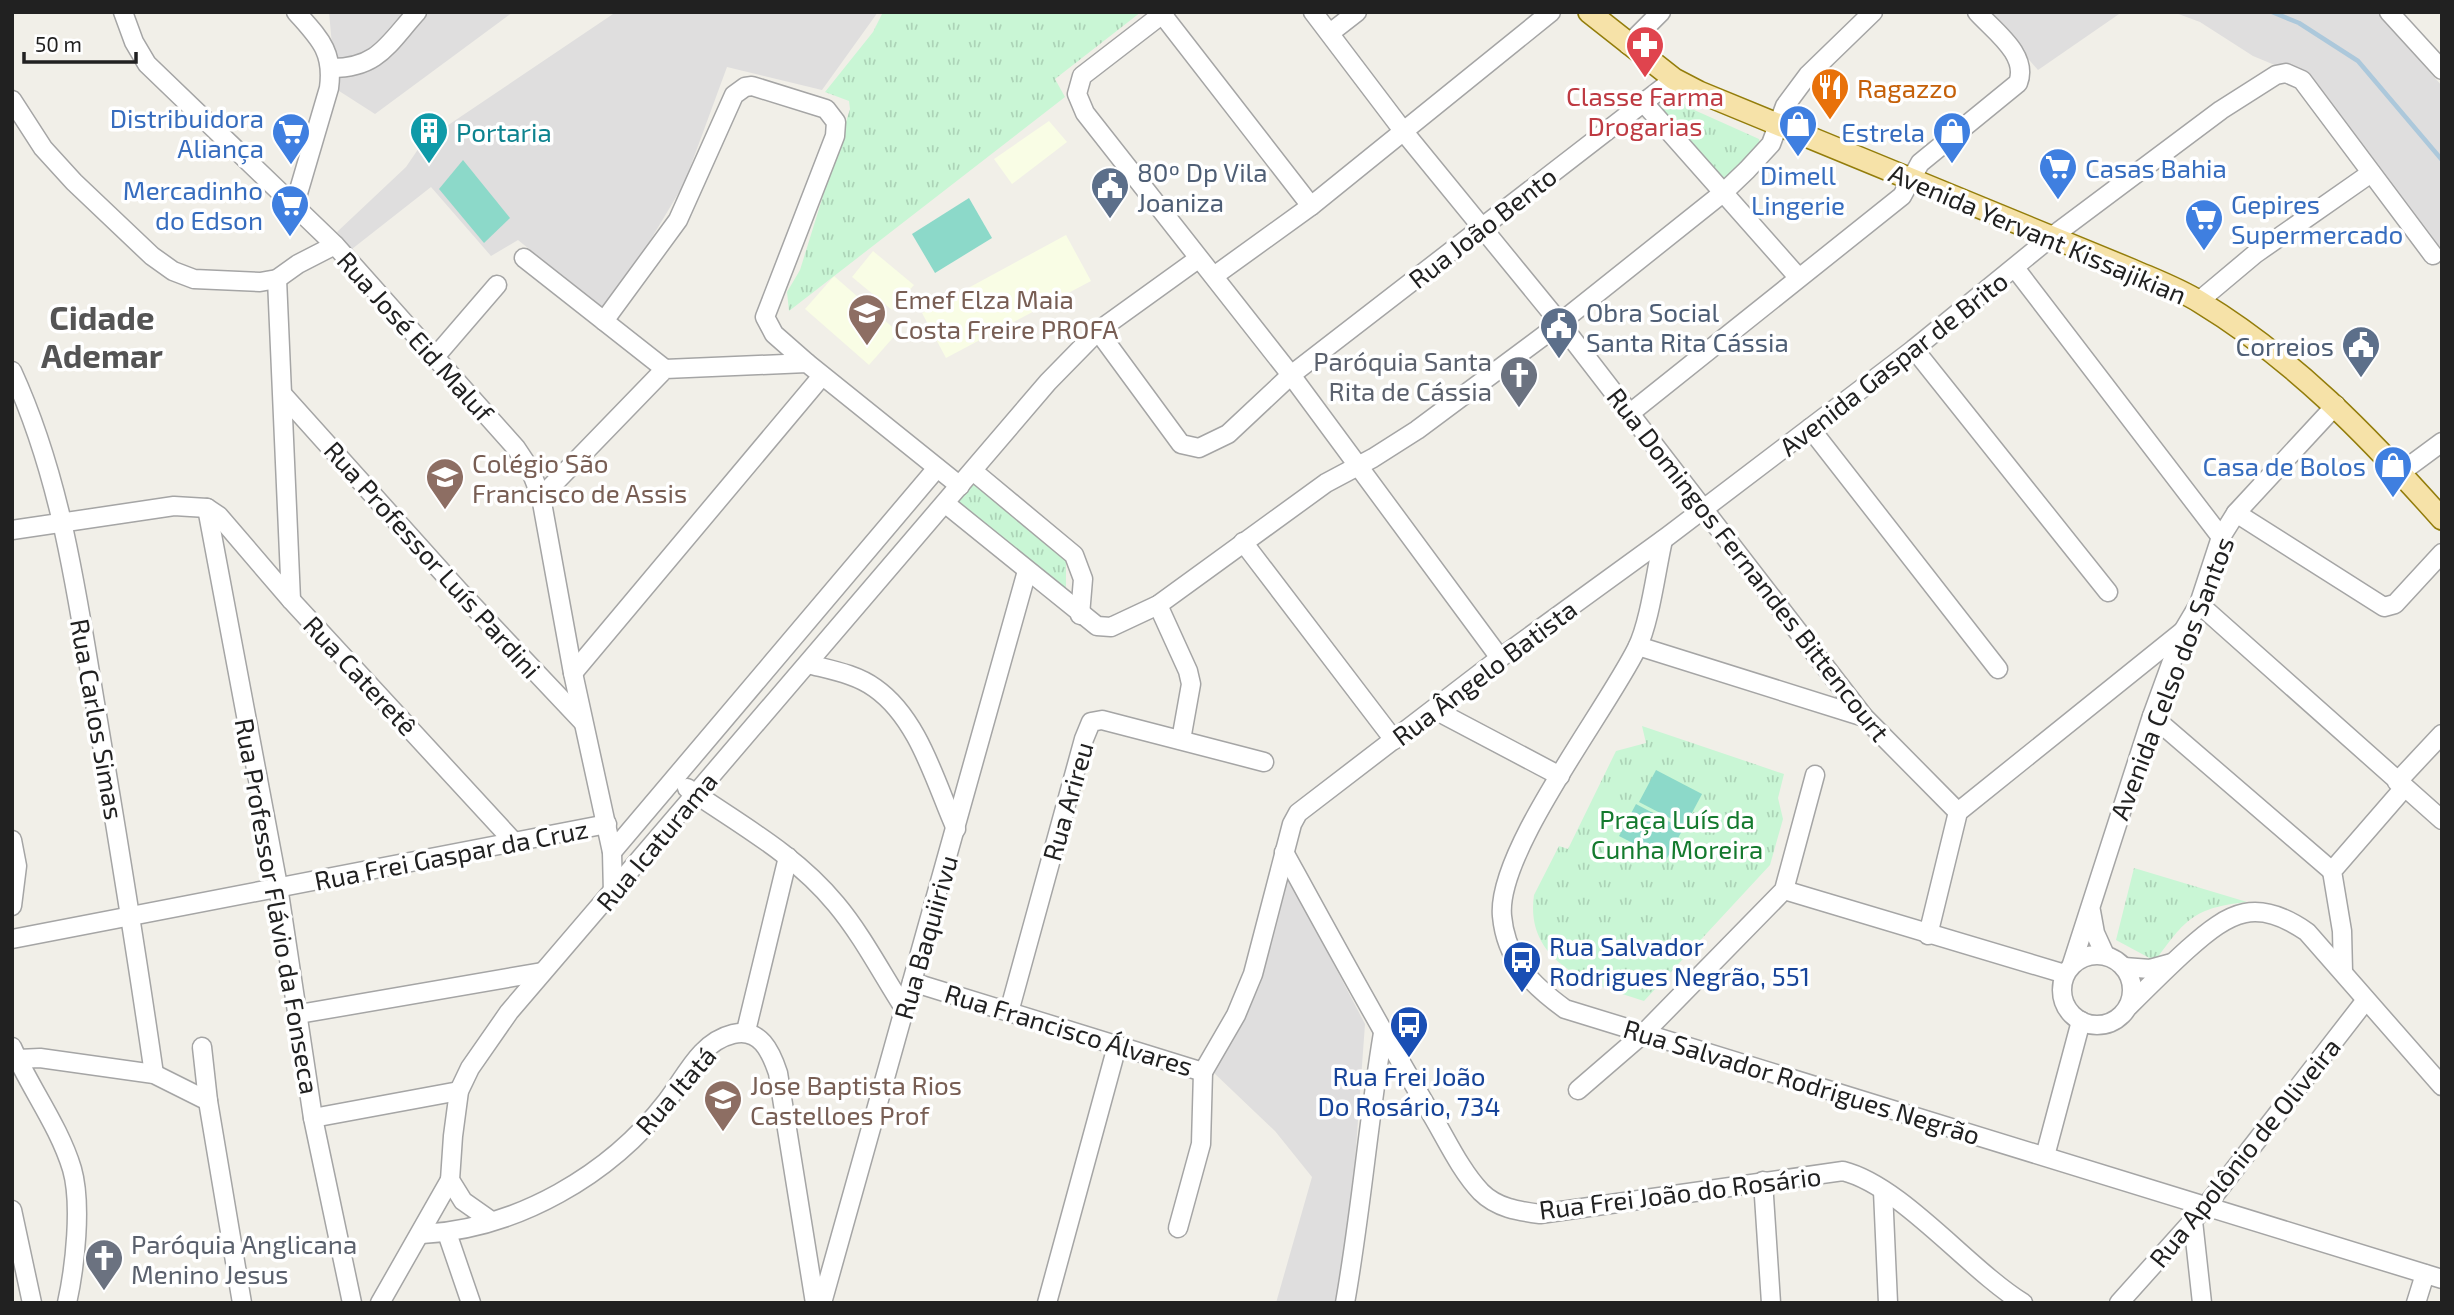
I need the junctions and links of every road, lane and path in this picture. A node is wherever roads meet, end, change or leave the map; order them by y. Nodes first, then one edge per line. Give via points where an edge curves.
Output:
1 (122, 12) edge
2 (296, 12) edge
3 (417, 12) edge
4 (1313, 12) edge
5 (1357, 12) edge
6 (1551, 12) edge
7 (1589, 12) edge
8 (1661, 12) edge
9 (1873, 12) edge
10 (1977, 12) edge
11 (2389, 12) edge
12 (1164, 13) edge
13 (1330, 33) junction
14 (1628, 45) junction
15 (330, 62) junction
16 (2442, 70) edge
17 (1674, 79) junction
18 (12, 100) edge
19 (1644, 103) junction
20 (1777, 126) junction
21 (1404, 132) junction
22 (2371, 173) junction
23 (1912, 178) junction
24 (1724, 192) junction
25 (1311, 206) junction
26 (294, 207) junction
27 (1483, 226) junction
28 (2050, 238) junction
29 (335, 245) junction
30 (2433, 256) dead end
31 (524, 258) dead end
32 (1198, 260) junction
33 (2015, 268) junction
34 (1214, 276) junction
35 (1798, 277) junction
36 (277, 279) junction
37 (497, 285) dead end
38 (2199, 301) junction
39 (604, 321) junction
40 (1560, 323) junction
41 (1098, 331) junction
42 (1914, 349) junction
43 (435, 357) junction
44 (807, 363) junction
45 (666, 369) junction
46 (12, 371) edge
47 (1292, 375) junction
48 (822, 376) junction
49 (284, 396) junction
50 (2336, 405) junction
51 (1629, 414) junction
52 (1810, 428) junction
53 (2442, 442) edge
54 (1357, 465) junction
55 (937, 468) junction
56 (973, 471) junction
57 (2400, 473) junction
58 (960, 486) junction
59 (541, 497) junction
60 (946, 504) junction
61 (207, 508) junction
62 (1705, 509) junction
63 (2236, 513) junction
64 (2442, 519) edge
65 (65, 523) junction
66 (12, 530) edge
67 (2221, 537) junction
68 (1663, 540) junction
69 (1243, 542) junction
70 (2442, 553) edge
71 (1027, 570) junction
72 (2108, 592) dead end
73 (290, 600) junction
74 (1158, 604) junction
75 (2199, 604) junction
76 (1080, 615) junction
77 (2183, 631) junction
78 (1638, 646) junction
79 (1500, 658) junction
80 (808, 664) junction
81 (1998, 669) dead end
82 (573, 673) junction
83 (1435, 710) junction
84 (2152, 716) junction
85 (1864, 717) junction
86 (583, 722) junction
87 (2442, 734) edge
88 (1181, 740) junction
89 (1394, 740) junction
90 (1264, 762) dead end
91 (1815, 775) dead end
92 (1560, 776) junction
93 (676, 780) junction
94 (2401, 785) junction
95 (695, 793) junction
96 (1958, 812) junction
97 (2442, 820) edge
98 (607, 824) junction
99 (956, 829) junction
100 (12, 840) edge
101 (515, 843) junction
102 (612, 852) junction
103 (1284, 852) junction
104 (788, 857) junction
105 (2332, 872) junction
106 (278, 886) junction
107 (1784, 890) junction
108 (613, 894) junction
109 (2090, 904) junction
110 (12, 906) edge
111 (130, 915) junction
112 (1928, 935) junction
113 (12, 939) edge
114 (2105, 955) junction
115 (2172, 963) junction
116 (2124, 967) junction
117 (2069, 969) junction
118 (542, 972) junction
119 (2343, 972) junction
120 (912, 982) junction
121 (2366, 1000) junction
122 (2129, 1006) junction
123 (904, 1008) junction
124 (1009, 1012) junction
125 (299, 1014) junction
126 (2081, 1021) junction
127 (746, 1031) junction
128 (1383, 1033) junction
129 (1644, 1033) junction
130 (1117, 1046) junction
131 (202, 1048) dead end
132 (15, 1053) edge
133 (1203, 1072) junction
134 (155, 1074) junction
135 (2442, 1086) edge
136 (1578, 1090) dead end
137 (459, 1091) junction
138 (208, 1101) junction
139 (313, 1118) junction
140 (2045, 1156) junction
141 (450, 1180) junction
142 (1763, 1181) junction
143 (1884, 1191) junction
144 (2206, 1206) junction
145 (12, 1210) edge
146 (490, 1220) junction
147 (2193, 1221) junction
148 (1178, 1228) dead end
149 (447, 1233) junction
150 (422, 1234) junction
151 (2434, 1276) edge
152 (28, 1300) edge
153 (2017, 1301) edge
154 (67, 1303) edge
155 (242, 1303) edge
156 (352, 1303) edge
157 (380, 1303) edge
158 (471, 1303) edge
159 (815, 1303) edge
160 (822, 1303) edge
161 (1047, 1303) edge
162 (1345, 1303) edge
163 (1771, 1303) edge
164 (1888, 1303) edge
165 (2119, 1303) edge
166 (2202, 1303) edge
167 (2416, 1303) edge

1 - 26 street, Rua José Eid Maluf via 147,64
2 - 15 street
3 - 15 street via 373,60 351,68
4 - 13 street, Rua Domingos Fernandes Bittencourt
5 - 13 street
6 - 21 street
7 - 14 main road, Avenida Yervant Kissajikian
8 - 14 street
9 - 20 street via 1808,75 1784,106
10 - 23 street via 2017,56 2021,75 2011,91 1920,163
11 - 16 street
12 - 25 street
12 - 32 street via 1082,76 1077,88 1085,113
13 - 21 street, Rua Domingos Fernandes Bittencourt
14 - 17 main road, Avenida Yervant Kissajikian
15 - 26 street via 330,88
17 - 19 street, Rua João Bento
17 - 20 main road, Avenida Yervant Kissajikian
18 - 36 street via 43,148 74,182 173,271 224,282
19 - 24 street
19 - 27 street, Rua João Bento
20 - 23 main road, Avenida Yervant Kissajikian
20 - 24 street via 1771,144
21 - 25 street
21 - 27 street, Rua Domingos Fernandes Bittencourt
22 - 28 street, Avenida Gaspar de Brito via 2310,89 2287,74 2266,81 2221,110
22 - 30 street
22 - 38 street via 2255,254
23 - 28 main road, Avenida Yervant Kissajikian
23 - 35 street via 1902,196
24 - 35 street
24 - 40 street
25 - 34 street
26 - 29 street, Rua José Eid Maluf
27 - 40 street, Rua Domingos Fernandes Bittencourt
27 - 47 street, Rua João Bento
28 - 33 street, Avenida Gaspar de Brito
28 - 38 main road, Avenida Yervant Kissajikian
29 - 36 street
29 - 43 street, Rua José Eid Maluf
31 - 39 street
32 - 34 street
32 - 41 street, Rua Icaturama
33 - 42 street, Avenida Gaspar de Brito
33 - 67 street
34 - 47 street
35 - 51 street
36 - 49 street
37 - 43 street
38 - 50 main road, Avenida Yervant Kissajikian via 2300,373
39 - 44 street via 678,220 734,95 752,86 826,108 836,122 835,136 765,317 774,334
39 - 45 street
40 - 51 street, Rua Domingos Fernandes Bittencourt
40 - 54 street via 1417,430
41 - 47 street, Rua João Bento via 1172,435 1187,447 1211,444 1228,433
41 - 56 street, Rua Icaturama
42 - 52 street, Avenida Gaspar de Brito
42 - 72 street
43 - 59 street, Rua José Eid Maluf via 516,448
44 - 45 street
44 - 48 street
45 - 59 street
46 - 65 street, Rua Carlos Simas
47 - 54 street
48 - 55 street
48 - 82 street
49 - 73 street
49 - 86 street, Rua Professor Luís Pardini
50 - 57 main road, Avenida Yervant Kissajikian
50 - 63 street, Avenida Celso dos Santos
51 - 62 street, Rua Domingos Fernandes Bittencourt
52 - 62 street, Avenida Gaspar de Brito
52 - 81 street
53 - 57 street
54 - 69 street
54 - 79 street
55 - 58 street
55 - 93 street, Rua Icaturama
56 - 58 street, Rua Icaturama
56 - 76 street via 1074,555 1083,579
57 - 64 main road, Avenida Yervant Kissajikian
58 - 60 street, Rua Icaturama
59 - 82 street, Rua José Eid Maluf
60 - 71 street
60 - 80 street, Rua Icaturama
61 - 65 street via 174,506
61 - 73 street, Rua Cateretê via 230,526
61 - 106 street, Rua Professor Flávio da Fonseca
62 - 68 street, Rua Ângelo Batista
62 - 85 street, Rua Domingos Fernandes Bittencourt
63 - 67 street, Avenida Celso dos Santos
63 - 70 street via 2384,607 2395,604
65 - 66 street
65 - 111 street, Rua Carlos Simas
67 - 75 street, Avenida Celso dos Santos
68 - 78 street, Rua Salvador Rodrigues Negrão
68 - 79 street, Rua Ângelo Batista
69 - 74 street
69 - 89 street
71 - 76 street
71 - 99 street, Rua Baquiirivu
73 - 101 street, Rua Cateretê
74 - 76 street via 1111,627 1097,626
74 - 88 street via 1191,684
75 - 77 street, Avenida Celso dos Santos
75 - 94 street
77 - 84 street, Avenida Celso dos Santos
77 - 96 street
78 - 85 street
78 - 92 street, Rua Salvador Rodrigues Negrão
79 - 83 street, Rua Ângelo Batista
80 - 95 street, Rua Icaturama
80 - 99 street via 852,676 896,707 912,730
82 - 86 street, Rua José Eid Maluf
83 - 89 street, Rua Ângelo Batista
83 - 92 street
84 - 105 street
84 - 109 street, Avenida Celso dos Santos
85 - 96 street, Rua Domingos Fernandes Bittencourt
86 - 98 street, Rua José Eid Maluf
87 - 94 street
88 - 90 street, Rua Arireu
88 - 124 street, Rua Arireu via 1096,719 1088,727
89 - 103 street, Rua Ângelo Batista via 1298,813
91 - 107 street
92 - 129 street, Rua Salvador Rodrigues Negrão via 1508,874 1502,915 1506,937 1517,964 1536,987 1565,1009
93 - 95 street
93 - 102 street, Rua Icaturama
94 - 97 street
94 - 105 street
95 - 104 street
95 - 108 street, Rua Icaturama
96 - 112 street
98 - 101 street, Rua Frei Gaspar da Cruz
98 - 102 street, Rua José Eid Maluf
99 - 120 street, Rua Baquiirivu
100 - 110 street via 17,874
101 - 106 street, Rua Frei Gaspar da Cruz
102 - 108 street, Rua José Eid Maluf
103 - 128 street, Rua Frei João do Rosário
103 - 133 street, Rua Francisco Álvares via 1253,974
104 - 123 street via 836,904
104 - 127 street
105 - 119 street
106 - 111 street, Rua Frei Gaspar da Cruz
106 - 125 street, Rua Professor Flávio da Fonseca
107 - 112 street
107 - 129 street
108 - 118 street, Rua Icaturama
109 - 114 street
109 - 117 street, Avenida Celso dos Santos
111 - 113 street, Rua Frei Gaspar da Cruz
111 - 134 street, Rua Carlos Simas
112 - 117 street
114 - 116 street
114 - 117 street via 2093,954
115 - 116 street via 2150,969
115 - 119 street via 2216,923 2247,912 2265,912 2285,917 2307,932
115 - 122 street
116 - 122 street via 2133,988
117 - 126 street via 2063,1001
118 - 125 street
118 - 137 street, Rua Icaturama via 501,1023
119 - 121 street
120 - 123 street, Rua Baquiirivu
120 - 124 street, Rua Francisco Álvares
121 - 135 street
121 - 144 street, Rua Apolônio de Oliveira
122 - 126 street via 2108,1024
123 - 160 street, Rua Baquiirivu
124 - 130 street, Rua Francisco Álvares
125 - 139 street, Rua Professor Flávio da Fonseca
126 - 140 street
127 - 146 street, Rua Itatá via 730,1034 695,1059 667,1101 631,1141 600,1166 551,1199
127 - 159 street, Rua Itatá via 762,1040 778,1073
128 - 142 street, Rua Frei João do Rosário via 1480,1191 1514,1211 1539,1214
128 - 162 street
129 - 136 street
129 - 140 street, Rua Salvador Rodrigues Negrão
130 - 133 street, Rua Francisco Álvares
130 - 161 street
131 - 138 street
132 - 134 street
132 - 154 street via 60,1140 75,1184
133 - 148 street via 1201,1144
134 - 138 street
137 - 139 street
137 - 141 street, Rua Icaturama
138 - 155 street
139 - 156 street, Rua Professor Flávio da Fonseca
140 - 144 street, Rua Salvador Rodrigues Negrão
141 - 146 street via 463,1201
141 - 150 street
142 - 143 street, Rua Frei João do Rosário via 1843,1171
142 - 163 street
143 - 153 street, Rua Frei João do Rosário
143 - 164 street
144 - 147 street, Rua Apolônio de Oliveira
144 - 151 street, Rua Salvador Rodrigues Negrão
145 - 152 street
146 - 149 street, Rua Itatá
147 - 165 street, Rua Apolônio de Oliveira
147 - 166 street
149 - 150 street, Rua Itatá
149 - 158 street
150 - 157 street
151 - 167 street

